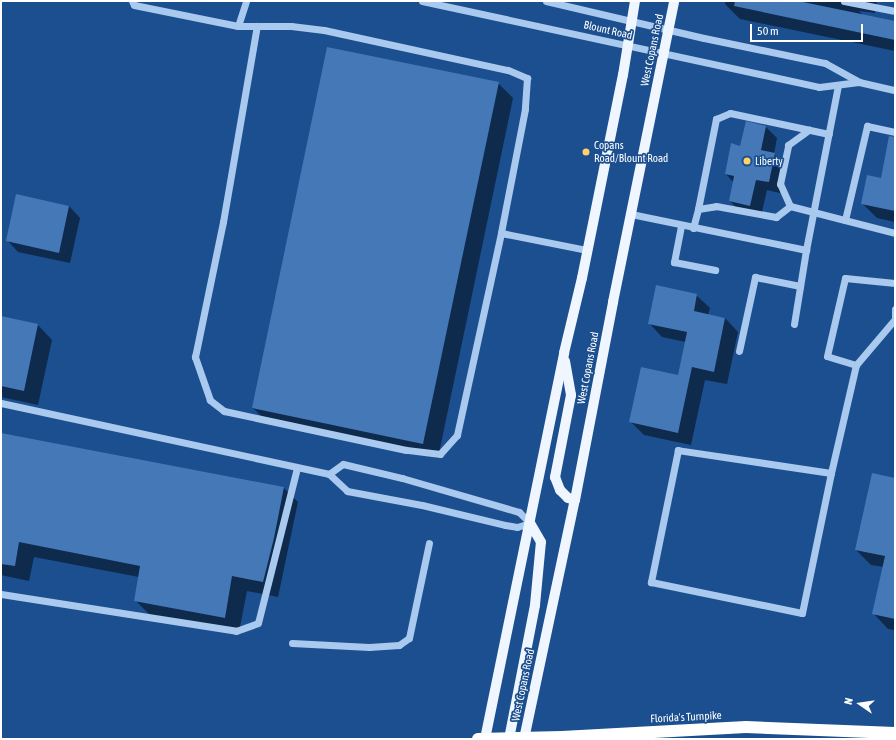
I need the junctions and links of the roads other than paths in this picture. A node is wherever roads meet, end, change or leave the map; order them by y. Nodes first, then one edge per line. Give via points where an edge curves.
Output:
1 (132, 1) edge
2 (246, 1) edge
3 (422, 1) edge
4 (546, 1) edge
5 (635, 1) edge
6 (674, 1) edge
7 (844, 1) edge
8 (895, 11) edge
9 (632, 20) junction
10 (238, 26) junction
11 (257, 26) junction
12 (668, 29) junction
13 (628, 46) junction
14 (663, 54) junction
15 (859, 82) junction
16 (838, 85) junction
17 (895, 90) edge
18 (809, 130) junction
19 (895, 132) edge
20 (829, 134) junction
21 (790, 206) junction
22 (698, 209) junction
23 (814, 213) junction
24 (631, 214) junction
25 (845, 220) junction
26 (680, 226) junction
27 (693, 228) junction
28 (501, 233) junction
29 (895, 233) edge
30 (587, 250) junction
31 (806, 250) junction
32 (715, 270) dead end
33 (895, 283) edge
34 (800, 286) junction
35 (895, 309) edge
36 (895, 319) edge
37 (794, 324) dead end
38 (739, 351) dead end
39 (564, 353) junction
40 (856, 365) junction
41 (1, 403) edge
42 (297, 468) junction
43 (831, 473) junction
44 (329, 474) junction
45 (575, 500) junction
46 (530, 523) junction
47 (429, 543) dead end
48 (1, 594) edge
49 (292, 643) dead end
50 (895, 733) edge
51 (478, 739) edge
52 (485, 739) edge
53 (509, 739) edge
54 (524, 739) edge

1 - 10 street via 134,5
2 - 10 street
3 - 13 street, Blount Road
4 - 9 street, Blount Road
5 - 9 main road, West Copans Road
6 - 12 main road, West Copans Road
7 - 8 street
9 - 12 street, Blount Road
9 - 13 main road, West Copans Road
10 - 11 street
11 - 28 street via 291,26 324,30 508,70 527,78 525,109
11 - 28 street via 223,222 195,357 210,400 224,411 406,450 440,454 457,435
12 - 14 main road, West Copans Road
12 - 15 street, Blount Road via 825,63
13 - 14 street, Blount Road
13 - 30 main road, West Copans Road
14 - 16 street, Blount Road via 820,86
14 - 24 main road, West Copans Road
15 - 16 street, Blount Road
15 - 17 street, Blount Road
16 - 20 street
18 - 20 street
18 - 21 street via 788,145 780,184
18 - 22 street via 730,113 716,119
19 - 25 street via 867,126
20 - 23 street
21 - 22 street via 776,217 716,206
21 - 23 street
22 - 27 street
23 - 25 street
23 - 31 street
24 - 26 street
24 - 45 main road, West Copans Road
25 - 29 street
26 - 27 street
26 - 32 street via 674,262
27 - 31 street
28 - 30 street
30 - 39 main road, West Copans Road
31 - 34 street
33 - 40 street via 845,278 827,356
34 - 37 street
34 - 38 street via 755,277
35 - 36 street
36 - 40 street
39 - 45 main road via 570,395 555,477 560,490 568,498
39 - 46 main road, West Copans Road
40 - 43 street
41 - 42 street
42 - 44 street
42 - 48 street via 258,623 236,630
43 - 43 street via 802,613 651,582 678,450
44 - 46 street via 347,491 422,505 505,525 517,527
44 - 46 street via 343,464 402,478 519,512
45 - 54 main road, West Copans Road
46 - 52 main road, West Copans Road
46 - 53 main road via 541,542 535,605
47 - 49 street via 409,638 399,645 369,647
50 - 51 highway, Florida's Turnpike, bridge via 746,727

